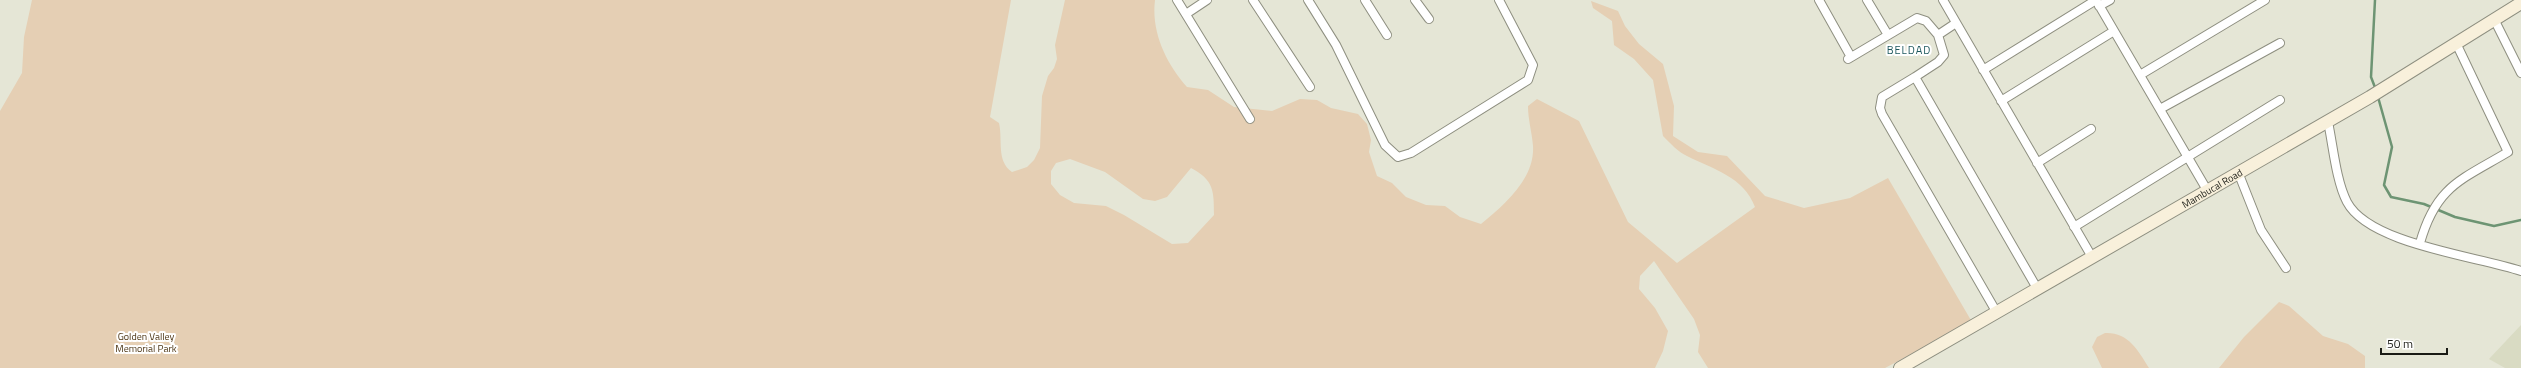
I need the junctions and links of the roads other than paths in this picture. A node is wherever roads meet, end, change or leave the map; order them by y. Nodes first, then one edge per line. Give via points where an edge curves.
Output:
1 (1177, 0) edge
2 (1207, 0) edge
3 (1253, 0) edge
4 (1308, 0) edge
5 (1365, 0) edge
6 (1415, 0) edge
7 (1499, 0) edge
8 (1818, 0) edge
9 (1867, 0) edge
10 (1943, 0) edge
11 (2110, 0) edge
12 (2265, 0) edge
13 (2097, 2) edge
14 (2521, 2) edge
15 (1186, 14) junction
16 (1429, 19) dead end
17 (2494, 19) junction
18 (1956, 23) junction
19 (2114, 31) junction
20 (1387, 35) dead end
21 (1888, 35) junction
22 (1938, 35) junction
23 (2280, 43) dead end
24 (2456, 43) junction
25 (1983, 70) junction
26 (2521, 73) edge
27 (2140, 75) junction
28 (1915, 77) junction
29 (1310, 87) dead end
30 (2280, 100) dead end
31 (2001, 101) junction
32 (2160, 108) junction
33 (1250, 119) dead end
34 (2328, 122) junction
35 (2091, 129) dead end
36 (2188, 157) junction
37 (2037, 163) junction
38 (2238, 172) junction
39 (2207, 190) junction
40 (2074, 227) junction
41 (2420, 243) junction
42 (2092, 257) junction
43 (2286, 268) dead end
44 (2521, 271) edge
45 (2038, 290) junction
46 (1997, 313) junction
47 (1907, 366) edge

1 - 15 street
2 - 15 street
3 - 29 street
4 - 7 street via 1336,45 1385,145 1398,157 1411,153 1528,80 1534,65
5 - 20 street
6 - 16 street
8 - 21 street via 1850,58
9 - 21 street
10 - 18 street
11 - 13 street
12 - 27 street
13 - 19 street
13 - 25 street
14 - 17 main road, Mambucal Road
15 - 33 street
17 - 24 main road, Mambucal Road
17 - 26 street
18 - 22 street
18 - 25 street
19 - 27 street
19 - 31 street
21 - 22 street via 1917,18 1926,21
22 - 28 street via 1944,55
23 - 32 street
24 - 34 main road, Mambucal Road
24 - 41 street via 2508,152 2461,180 2435,204
25 - 31 street
27 - 32 street
28 - 45 street
28 - 46 street via 1882,97 1882,114
30 - 36 street
31 - 37 street
32 - 36 street
34 - 38 main road, Mambucal Road
34 - 41 street via 2344,195 2354,212 2378,230
35 - 37 street
36 - 39 street
36 - 40 street
37 - 40 street
38 - 39 main road, Mambucal Road
38 - 43 street via 2261,230
39 - 42 main road, Mambucal Road
40 - 42 street
41 - 44 street
42 - 45 main road, Mambucal Road
45 - 46 main road, Mambucal Road
46 - 47 main road, Mambucal Road

